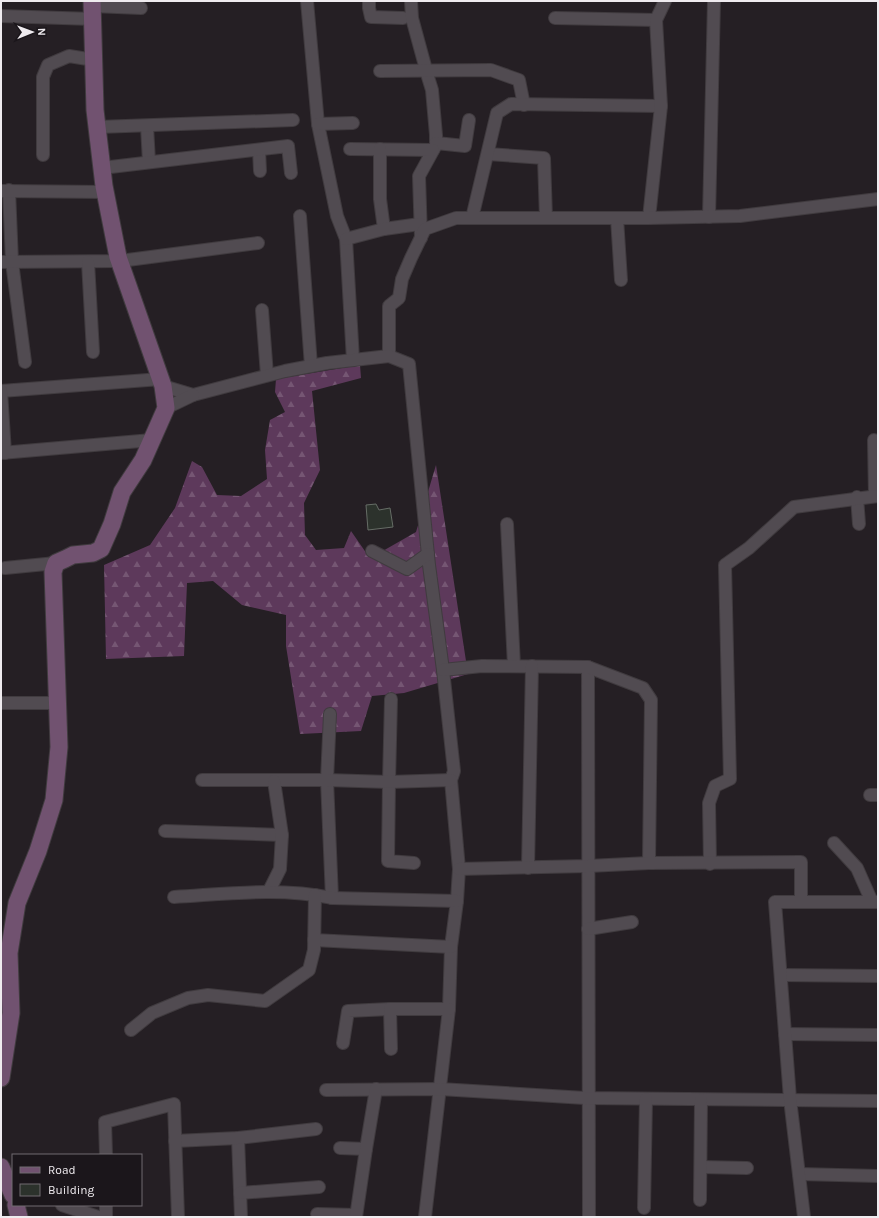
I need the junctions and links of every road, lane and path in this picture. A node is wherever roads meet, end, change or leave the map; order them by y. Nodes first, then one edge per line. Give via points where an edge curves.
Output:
1 (307, 1) edge
2 (369, 1) edge
3 (411, 1) edge
4 (665, 1) edge
5 (714, 1) edge
6 (141, 8) dead end
7 (93, 9) edge
8 (1, 16) edge
9 (403, 18) dead end
10 (555, 18) dead end
11 (656, 20) junction
12 (94, 60) junction
13 (380, 71) dead end
14 (426, 71) junction
15 (524, 105) junction
16 (661, 106) junction
17 (293, 120) dead end
18 (469, 120) dead end
19 (353, 123) dead end
20 (318, 124) junction
21 (147, 126) junction
22 (98, 127) junction
23 (434, 147) junction
24 (350, 149) dead end
25 (380, 149) junction
26 (259, 150) junction
27 (488, 154) junction
28 (42, 155) dead end
29 (149, 162) junction
30 (102, 168) junction
31 (260, 171) dead end
32 (291, 173) dead end
33 (5, 191) edge
34 (105, 192) junction
35 (878, 199) edge
36 (300, 216) dead end
37 (709, 217) junction
38 (472, 218) junction
39 (546, 218) junction
40 (617, 218) junction
41 (649, 218) junction
42 (420, 224) junction
43 (384, 229) junction
44 (421, 238) junction
45 (346, 239) junction
46 (258, 243) dead end
47 (120, 261) junction
48 (7, 262) edge
49 (88, 262) junction
50 (621, 280) dead end
51 (262, 310) dead end
52 (93, 352) dead end
53 (389, 356) junction
54 (353, 360) junction
55 (25, 362) dead end
56 (311, 366) junction
57 (267, 375) junction
58 (162, 383) junction
59 (1, 391) edge
60 (193, 395) junction
61 (166, 408) junction
62 (152, 440) junction
63 (874, 440) dead end
64 (3, 453) edge
65 (876, 496) edge
66 (857, 497) junction
67 (507, 524) dead end
68 (859, 524) dead end
69 (372, 551) dead end
70 (428, 554) junction
71 (56, 563) junction
72 (5, 568) dead end
73 (514, 666) junction
74 (532, 666) junction
75 (588, 667) junction
76 (443, 670) junction
77 (391, 699) dead end
78 (57, 703) junction
79 (1, 704) edge
80 (330, 714) dead end
81 (202, 780) dead end
82 (327, 780) junction
83 (451, 780) junction
84 (274, 781) junction
85 (388, 782) junction
86 (165, 831) dead end
87 (282, 836) junction
88 (834, 843) dead end
89 (414, 863) dead end
90 (649, 864) junction
91 (710, 864) junction
92 (588, 866) junction
93 (528, 868) junction
94 (459, 869) junction
95 (269, 891) junction
96 (315, 895) junction
97 (174, 897) dead end
98 (332, 898) junction
99 (457, 901) junction
100 (801, 902) junction
101 (875, 902) edge
102 (632, 922) dead end
103 (588, 929) junction
104 (7, 930) edge
105 (314, 940) junction
106 (451, 947) junction
107 (781, 975) junction
108 (878, 976) edge
109 (390, 1009) junction
110 (449, 1009) junction
111 (131, 1030) dead end
112 (785, 1034) junction
113 (878, 1035) edge
114 (4, 1042) edge
115 (343, 1043) dead end
116 (391, 1049) dead end
117 (1, 1078) edge
118 (376, 1089) junction
119 (440, 1089) junction
120 (326, 1090) dead end
121 (589, 1098) junction
122 (646, 1099) junction
123 (790, 1099) junction
124 (701, 1100) junction
125 (878, 1101) edge
126 (316, 1129) dead end
127 (238, 1138) junction
128 (175, 1141) junction
129 (340, 1148) dead end
130 (366, 1149) junction
131 (106, 1154) edge
132 (1, 1167) edge
133 (700, 1167) junction
134 (748, 1168) dead end
135 (799, 1174) junction
136 (878, 1176) edge
137 (319, 1187) dead end
138 (12, 1193) edge
139 (240, 1193) junction
140 (700, 1200) dead end
141 (65, 1206) edge
142 (106, 1206) edge
143 (644, 1208) dead end
144 (317, 1214) dead end
145 (356, 1216) edge
146 (98, 1217) edge
147 (106, 1217) edge
148 (178, 1217) edge
149 (241, 1217) edge
150 (425, 1217) edge
151 (589, 1217) edge
152 (804, 1217) edge

1 - 20 street
2 - 9 street via 371,17
3 - 14 street via 412,18
4 - 11 street
5 - 37 street
6 - 7 street
7 - 8 street
7 - 12 main road
10 - 11 street
11 - 16 street
12 - 22 main road
12 - 28 street via 69,56 48,65 43,77
13 - 14 street
14 - 15 street via 491,70 519,80
14 - 23 street via 432,90 436,134
15 - 16 street
15 - 27 street via 511,104 497,113
16 - 41 street
17 - 21 street
18 - 23 street via 465,146
19 - 20 street
20 - 45 street via 337,216
21 - 22 street
21 - 29 street
22 - 30 main road
23 - 25 street
23 - 42 street via 419,176
24 - 25 street
25 - 43 street via 380,199
26 - 29 street
26 - 31 street
26 - 32 street via 288,146
27 - 38 street
27 - 39 street via 544,158
29 - 30 street
30 - 34 main road
33 - 34 street
33 - 48 street
34 - 47 main road
35 - 37 street via 740,216
36 - 56 street
37 - 41 street
38 - 39 street
38 - 44 street via 456,218 426,229
39 - 40 street
40 - 41 street
40 - 50 street
42 - 43 street
42 - 44 street
43 - 45 street
44 - 53 street via 402,279 399,298 389,306
45 - 54 street
46 - 47 street
47 - 49 street
47 - 58 main road
48 - 49 street
48 - 55 street
49 - 52 street
51 - 57 street
53 - 54 street
53 - 70 street via 409,364
54 - 56 street
56 - 57 street
57 - 60 street
58 - 59 street
58 - 60 street
58 - 61 main road
59 - 64 street
60 - 61 street
61 - 62 main road
62 - 64 street
62 - 71 main road via 144,460 122,492 112,524 100,549 93,553 73,555
63 - 65 street
65 - 66 street
66 - 68 street
66 - 91 street via 794,507 749,548 725,565 730,778 715,786 709,803
67 - 73 street
69 - 70 street via 407,569
70 - 76 street
71 - 72 street
71 - 78 main road via 53,572
73 - 74 street
73 - 76 street
74 - 75 street
74 - 93 street
75 - 90 street via 643,688 651,700
75 - 92 street
76 - 83 street via 454,771
77 - 85 street
78 - 79 street
78 - 104 main road via 59,747 54,800 38,851
80 - 82 street
81 - 84 street
82 - 84 street
82 - 85 street
82 - 98 street
83 - 85 street
83 - 94 street
84 - 87 street
85 - 89 street via 388,861
86 - 87 street
87 - 95 street via 280,869
88 - 101 street via 857,868
90 - 91 street
90 - 92 street
91 - 100 street via 801,862
92 - 93 street
92 - 103 street
93 - 94 street
94 - 99 street
95 - 96 street
95 - 97 street
96 - 98 street
96 - 105 street
98 - 99 street
99 - 106 street
100 - 101 street
100 - 107 street via 775,902
102 - 103 street
103 - 121 street
104 - 114 main road via 11,1013
105 - 106 street
105 - 111 street via 309,970 265,1001 208,995 188,998 152,1013
106 - 110 street
107 - 108 street
107 - 112 street
109 - 110 street
109 - 115 street via 348,1011
109 - 116 street
110 - 119 street
112 - 113 street
112 - 123 street
114 - 117 main road
118 - 119 street
118 - 120 street
118 - 130 street
119 - 121 street
119 - 150 street
121 - 122 street
121 - 151 street
122 - 124 street
122 - 143 street
123 - 124 street
123 - 125 street
123 - 135 street
124 - 133 street
126 - 127 street
127 - 128 street
127 - 139 street
128 - 131 street via 174,1104 105,1122
128 - 148 street
129 - 130 street
130 - 145 street
132 - 138 main road
133 - 134 street
133 - 140 street
135 - 136 street
135 - 152 street
137 - 139 street
139 - 149 street
141 - 146 street
142 - 147 street
144 - 145 street

